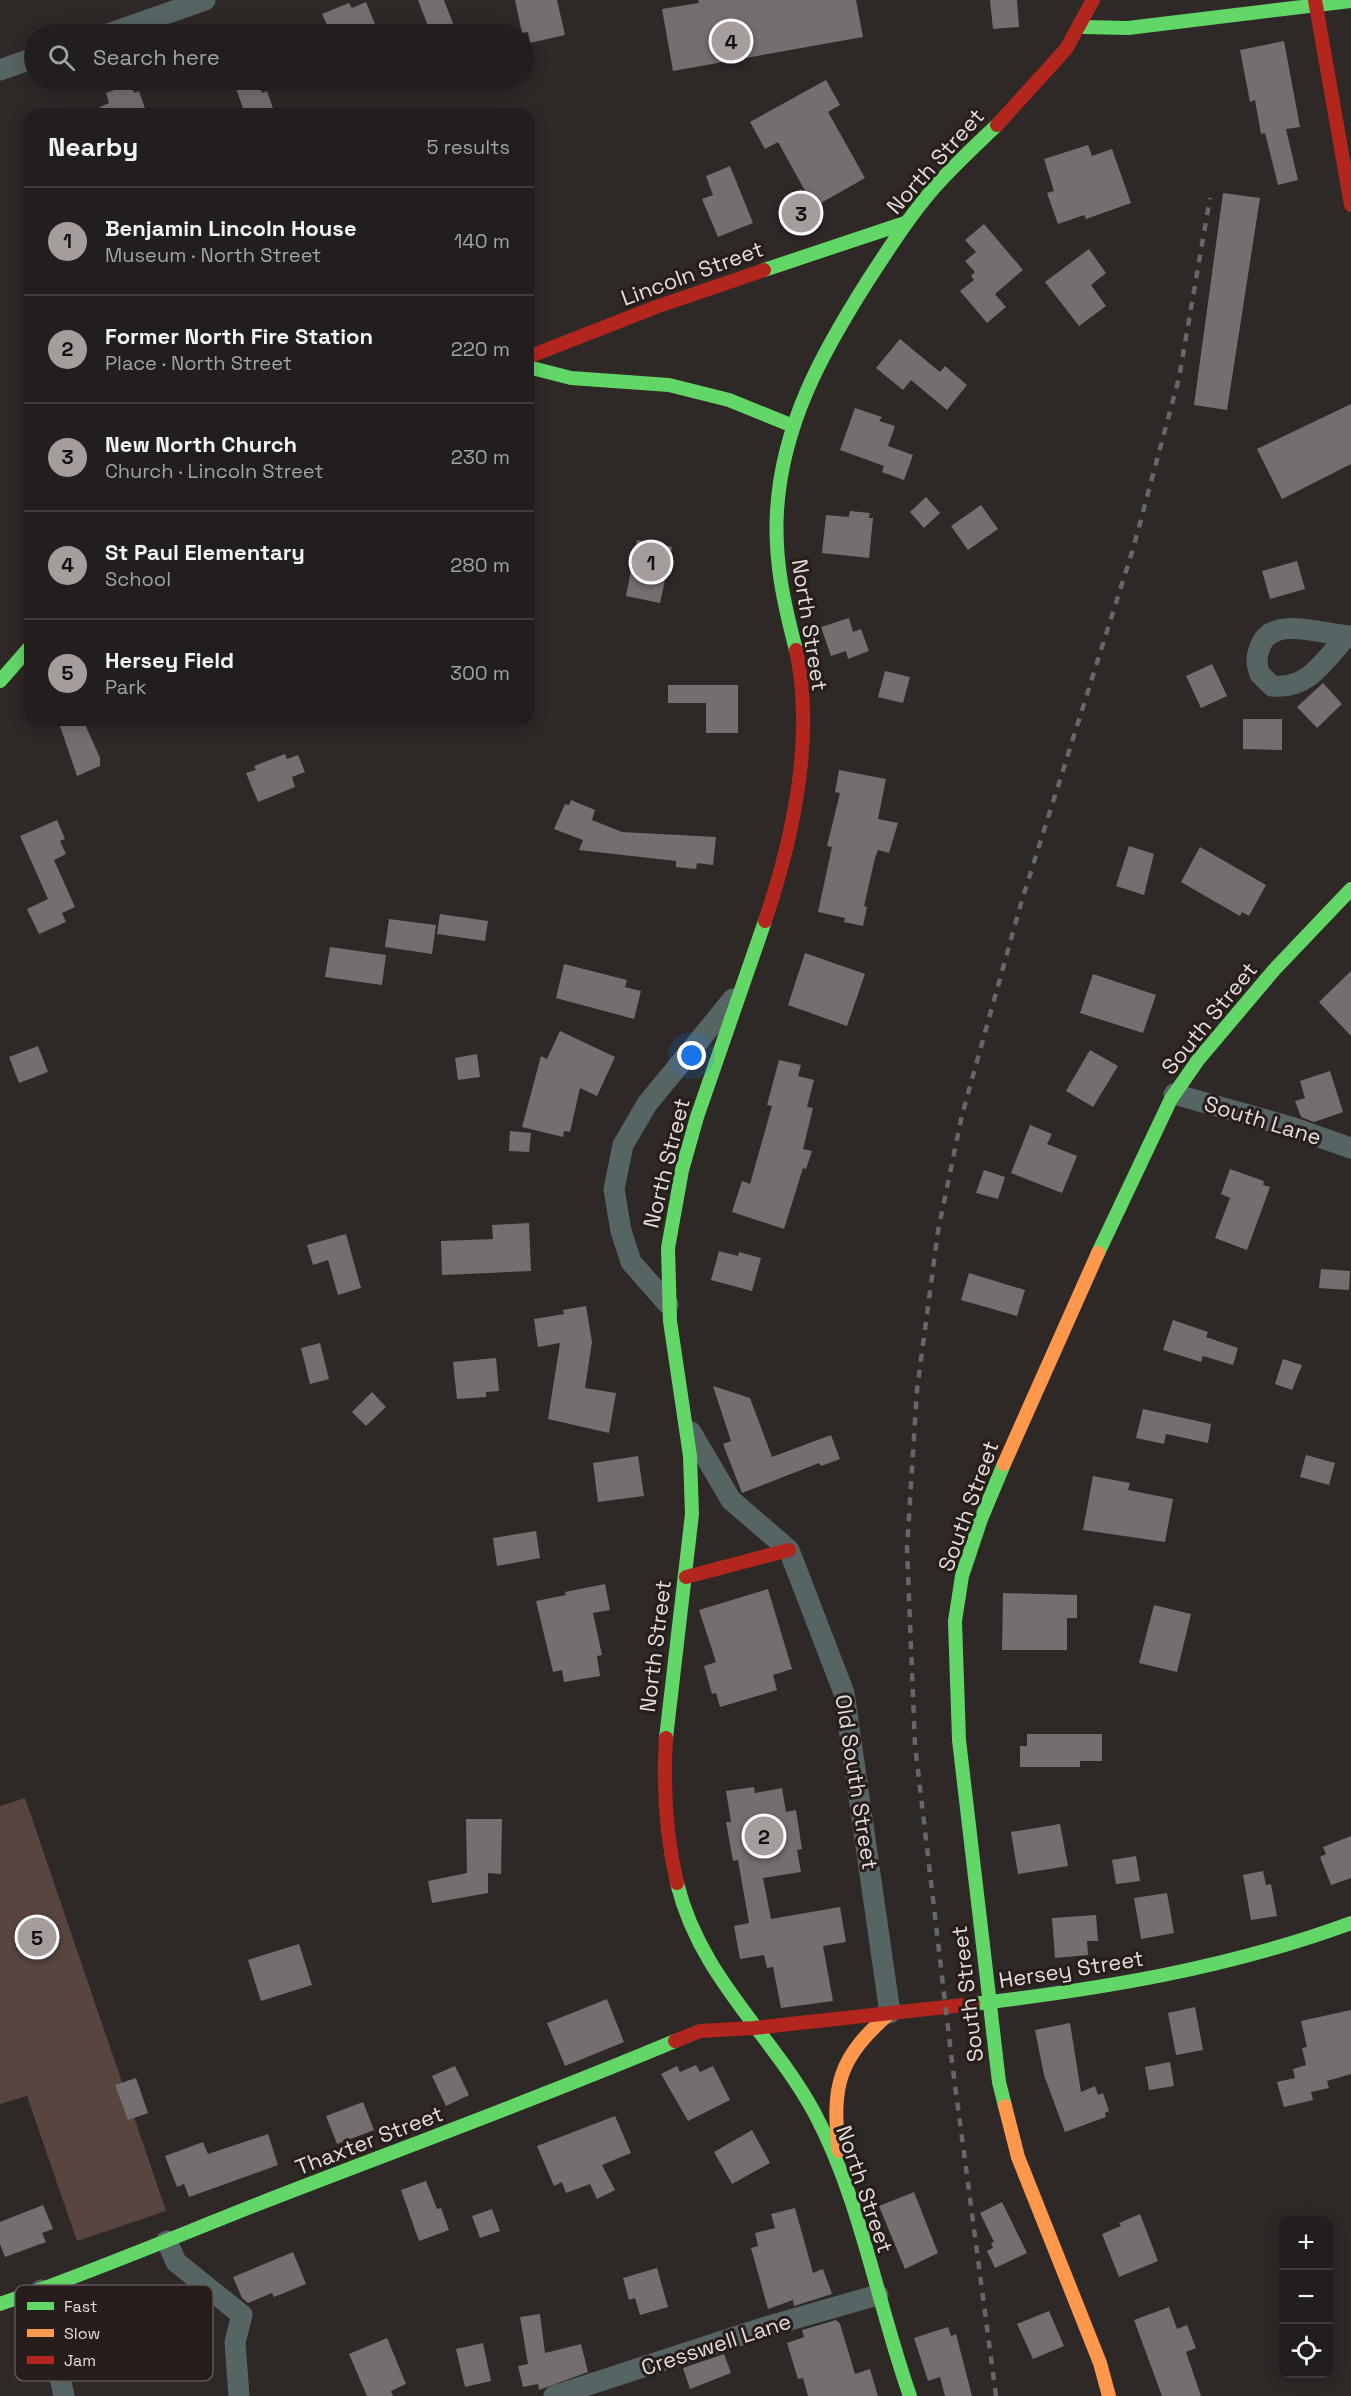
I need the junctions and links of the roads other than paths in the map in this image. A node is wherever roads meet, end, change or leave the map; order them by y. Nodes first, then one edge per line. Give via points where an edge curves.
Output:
1 (205, 0) edge
2 (1093, 0) edge
3 (1351, 1) edge
4 (1316, 3) edge
5 (137, 24) edge
6 (1083, 27) junction
7 (24, 62) edge
8 (0, 70) edge
9 (1351, 206) edge
10 (905, 223) junction
11 (534, 355) edge
12 (534, 369) edge
13 (793, 426) junction
14 (24, 654) edge
15 (0, 681) edge
16 (1351, 889) edge
17 (740, 989) junction
18 (1174, 1095) junction
19 (1351, 1148) edge
20 (668, 1304) junction
21 (683, 1419) junction
22 (789, 1550) junction
23 (686, 1577) junction
24 (1351, 1923) edge
25 (989, 2002) junction
26 (890, 2013) junction
27 (754, 2028) junction
28 (841, 2172) junction
29 (167, 2241) junction
30 (54, 2285) edge
31 (205, 2285) edge
32 (213, 2292) edge
33 (878, 2295) junction
34 (15, 2299) edge
35 (0, 2304) edge
36 (61, 2381) edge
37 (64, 2396) edge
38 (238, 2396) edge
39 (554, 2396) edge
40 (909, 2396) edge
41 (1110, 2396) edge

1 - 5 street
2 - 6 street, North Street
3 - 4 street
4 - 6 street via 1128,28
4 - 9 street
6 - 10 street, North Street via 1065,52 939,182
7 - 8 street
10 - 11 street, Lincoln Street via 656,307
10 - 13 street, North Street via 840,326 809,384
12 - 13 street via 571,378 669,385 729,400
13 - 17 street, North Street via 778,486 776,526 780,588 801,675 798,775 777,885
14 - 15 street
16 - 18 street, South Street via 1274,970 1198,1060
17 - 20 street, North Street via 681,1175 667,1249
17 - 20 street via 647,1104 623,1145 614,1189 621,1231 631,1262
18 - 19 street, South Lane
18 - 25 street, South Street via 1091,1267 1006,1459 962,1576 955,1621 959,1740
20 - 21 street, North Street
21 - 22 street, Old South Street via 731,1500
21 - 23 street, North Street via 691,1468
22 - 23 street
22 - 26 street, Old South Street via 844,1693
23 - 27 street, North Street via 666,1724 669,1842 689,1921
24 - 25 street, Hersey Street via 1215,1966 1122,1984
25 - 26 street, Hersey Street
25 - 41 street, South Street via 999,2082 1015,2147
26 - 27 street, Hersey Street
26 - 28 street via 850,2055 845,2068 836,2124
27 - 28 street, North Street via 817,2118
27 - 29 street, Thaxter Street via 700,2031 549,2094
28 - 33 street, North Street
29 - 30 street, Thaxter Street
29 - 31 street via 176,2262
32 - 38 street via 242,2315 235,2342
33 - 39 street, Cresswell Lane
33 - 40 street, North Street
34 - 35 street, Thaxter Street
36 - 37 street

